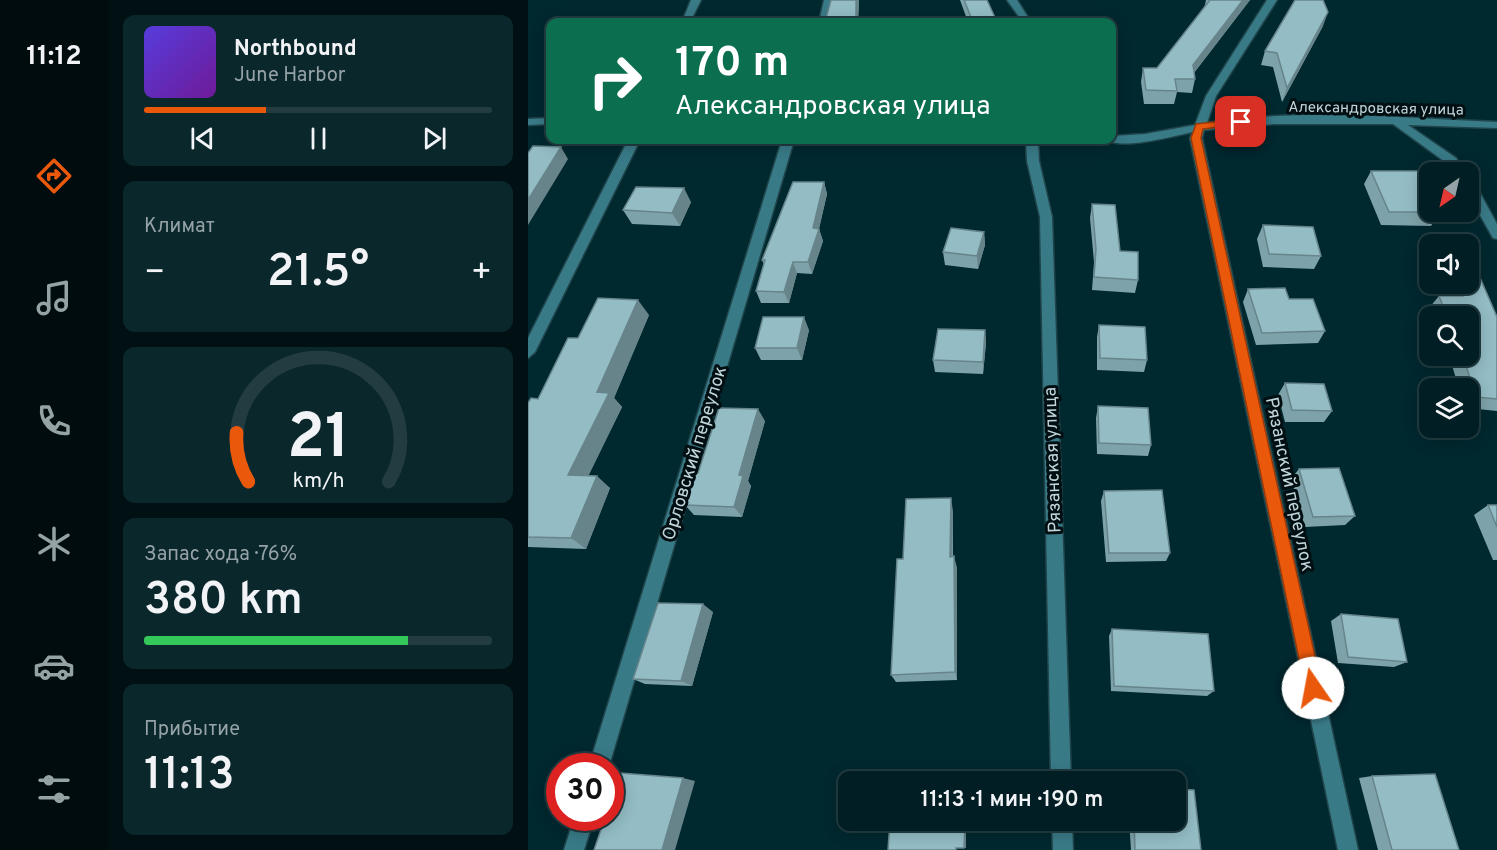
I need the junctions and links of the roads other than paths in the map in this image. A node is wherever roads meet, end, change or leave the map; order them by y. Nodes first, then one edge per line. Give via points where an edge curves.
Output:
1 (696, 0) edge
2 (829, 0) edge
3 (1012, 0) edge
4 (1272, 0) edge
5 (688, 18) edge
6 (824, 18) edge
7 (1024, 18) edge
8 (546, 121) edge
9 (528, 122) edge
10 (1397, 122) junction
11 (1497, 125) edge
12 (1199, 127) junction
13 (1116, 139) edge
14 (632, 144) edge
15 (787, 144) edge
16 (1032, 144) edge
17 (1454, 162) edge
18 (1479, 202) edge
19 (1497, 235) edge
20 (528, 352) edge
21 (603, 753) edge
22 (1061, 771) edge
23 (580, 831) edge
24 (1062, 831) edge
25 (574, 850) edge
26 (1063, 850) edge
27 (1348, 850) edge

1 - 5 street
2 - 6 street
3 - 7 street
4 - 12 street via 1211,96
8 - 9 street
10 - 11 street, Александровская улица
10 - 12 street, Александровская улица via 1241,122
10 - 17 street
12 - 13 street, Александровская улица via 1174,134
12 - 27 street, Рязанский переулок via 1196,138
14 - 20 street
15 - 21 street, Орловский переулок
16 - 22 street, Рязанская улица via 1046,217
18 - 19 street
23 - 25 street
24 - 26 street

